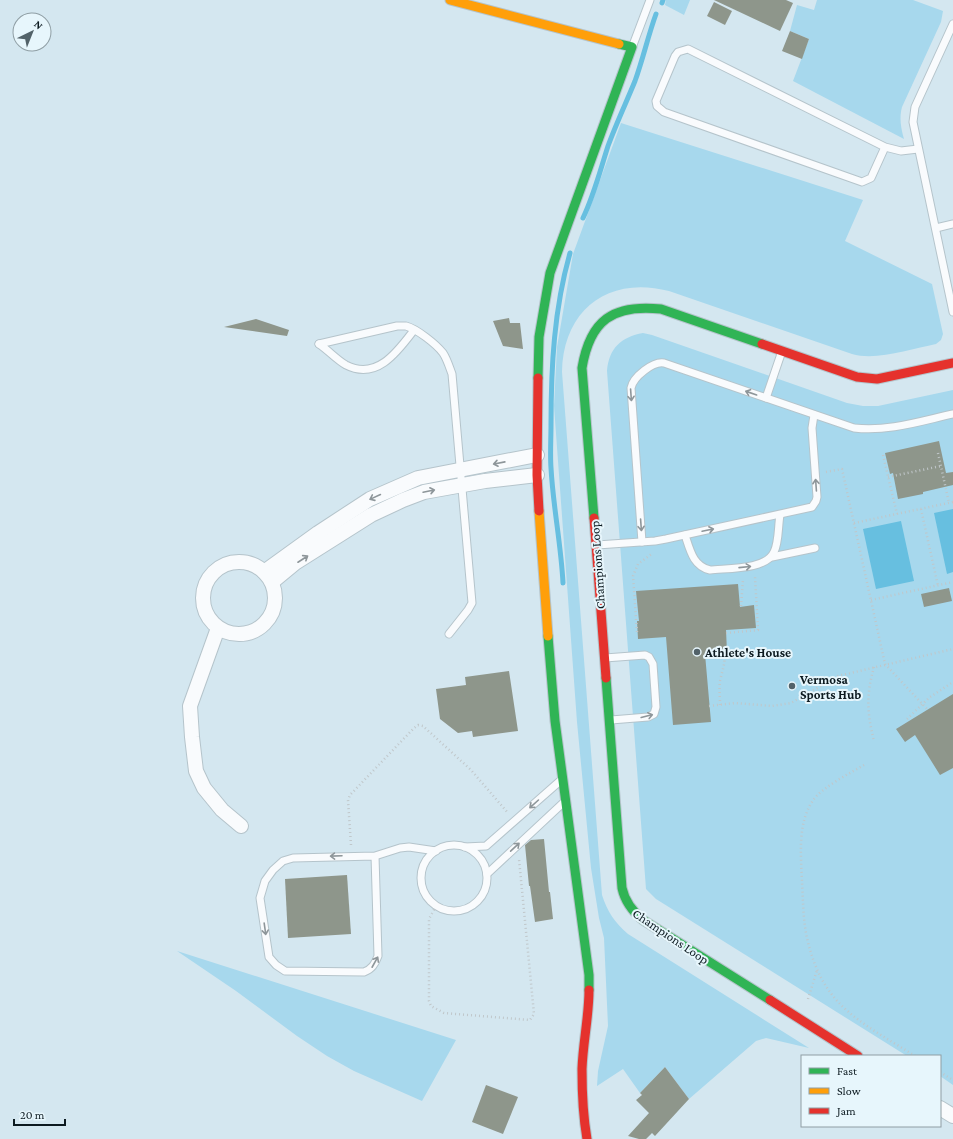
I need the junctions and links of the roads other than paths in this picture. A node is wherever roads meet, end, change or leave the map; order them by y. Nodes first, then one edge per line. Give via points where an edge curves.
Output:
1 (450, 0) edge
2 (650, 0) edge
3 (953, 24) edge
4 (632, 47) junction
5 (884, 147) junction
6 (918, 149) junction
7 (953, 224) edge
8 (936, 228) junction
9 (953, 312) edge
10 (414, 330) junction
11 (782, 351) junction
12 (953, 363) edge
13 (766, 398) junction
14 (953, 414) edge
15 (814, 415) junction
16 (537, 456) junction
17 (460, 470) junction
18 (537, 475) junction
19 (461, 485) junction
20 (780, 515) junction
21 (685, 535) junction
22 (642, 542) junction
23 (595, 545) junction
24 (815, 548) dead end
25 (772, 557) junction
26 (268, 577) junction
27 (218, 628) junction
28 (449, 634) dead end
29 (604, 658) junction
30 (609, 720) junction
31 (563, 778) junction
32 (566, 800) junction
33 (242, 826) dead end
34 (463, 847) junction
35 (436, 850) junction
36 (375, 856) junction
37 (487, 874) junction
38 (856, 1055) edge
39 (941, 1109) edge
40 (953, 1116) edge
41 (587, 1139) edge

1 - 4 street
2 - 4 lane
3 - 6 lane via 915,107 913,122
4 - 16 street via 550,274 540,337
5 - 5 lane via 871,178 862,182 664,112 657,106 656,101 675,56 678,52 688,49
5 - 6 lane via 901,151
6 - 8 lane
7 - 8 lane
8 - 9 lane
10 - 10 lane via 406,326 397,326 319,344 346,365 374,369 400,349
10 - 17 lane via 442,352 452,374
11 - 12 street, Champions Loop via 867,379
11 - 13 lane
11 - 23 street, Champions Loop via 648,306 623,309 601,323 587,343 582,368
13 - 15 lane
13 -> 22 lane via 659,362 633,380 631,388
14 - 15 lane via 876,430 854,428
20 -> 15 lane via 809,508 815,504 817,497 812,428
16 -> 17 street
16 - 18 street
17 - 19 lane
17 -> 26 street via 418,478 370,499 318,533
18 - 19 street
18 - 31 street via 550,674
26 -> 19 street via 371,515 424,492
19 - 28 lane via 472,603
21 -> 20 lane
20 - 25 lane
21 - 22 lane
21 -> 25 lane via 695,561 710,570 755,566
22 - 23 lane
23 - 29 street, Champions Loop
24 - 25 lane
26 - 27 street via 275,594 275,606 271,617 263,626 241,635
26 - 27 street via 255,565 243,562 220,567 211,575 205,586 204,609
27 - 33 street via 190,706 196,771 204,788 222,810
29 - 30 street, Champions Loop
30 -> 29 lane via 648,717 654,714 656,707 653,664 649,657 641,655
30 - 38 street, Champions Loop via 622,888 629,908 643,920
31 - 32 street
31 -> 34 lane via 486,846
37 -> 32 lane
32 - 41 street via 589,975 589,1007 582,1068
34 - 35 lane via 454,845
34 - 37 lane via 479,857
35 - 36 lane via 409,847
35 - 37 lane via 426,861 421,883 423,892 429,900 444,910 454,912 472,906 484,892
36 -> 36 lane via 293,858 283,861 273,870 264,881 260,898 269,957 276,965 285,971 370,970 378,956
39 - 40 street

